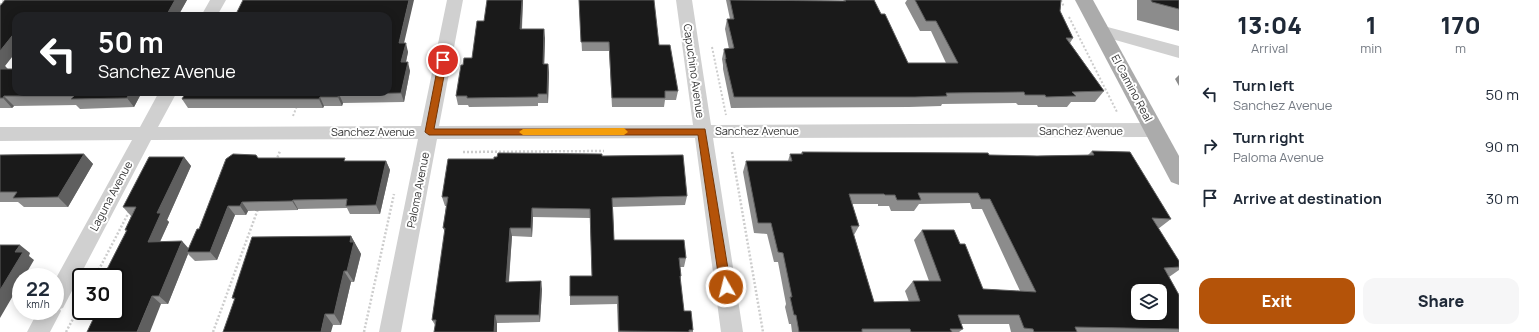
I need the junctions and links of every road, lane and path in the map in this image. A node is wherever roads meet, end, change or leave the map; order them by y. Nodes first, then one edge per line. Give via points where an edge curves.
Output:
1 (4, 0) edge
2 (218, 0) edge
3 (455, 0) edge
4 (684, 0) edge
5 (1061, 0) edge
6 (1084, 0) edge
7 (0, 5) edge
8 (1065, 9) dead end
9 (211, 12) edge
10 (1068, 15) dead end
11 (1100, 30) junction
12 (711, 41) dead end
13 (1179, 52) edge
14 (166, 96) edge
15 (299, 99) edge
16 (1120, 119) dead end
17 (728, 121) dead end
18 (1154, 130) junction
19 (429, 132) junction
20 (702, 132) junction
21 (145, 133) junction
22 (286, 133) junction
23 (0, 134) edge
24 (462, 152) dead end
25 (606, 152) dead end
26 (732, 152) dead end
27 (274, 166) edge
28 (1179, 176) edge
29 (394, 190) dead end
30 (261, 202) edge
31 (132, 206) edge
32 (101, 268) edge
33 (64, 284) edge
34 (45, 320) edge
35 (72, 320) edge
36 (38, 332) edge
37 (66, 332) edge
38 (213, 332) edge
39 (364, 332) edge
40 (390, 332) edge
41 (732, 332) edge
42 (763, 332) edge

1 - 7 path
2 - 9 street
3 - 19 street, Paloma Avenue
4 - 20 street, Capuchino Avenue
5 - 8 path
6 - 11 main road, El Camino Real
10 - 16 path
11 - 13 street
11 - 18 main road, El Camino Real
12 - 17 path
14 - 21 street, Laguna Avenue
15 - 22 path
18 - 20 street, Sanchez Avenue
18 - 28 main road, El Camino Real
19 - 20 street, Sanchez Avenue
19 - 22 street, Sanchez Avenue
19 - 40 street, Paloma Avenue
20 - 41 street, Capuchino Avenue
21 - 22 street, Sanchez Avenue
21 - 23 street, Sanchez Avenue
21 - 33 street, Laguna Avenue
22 - 27 path
24 - 25 path
26 - 42 path
29 - 39 path
30 - 38 path
31 - 32 path
34 - 36 street
35 - 37 path

